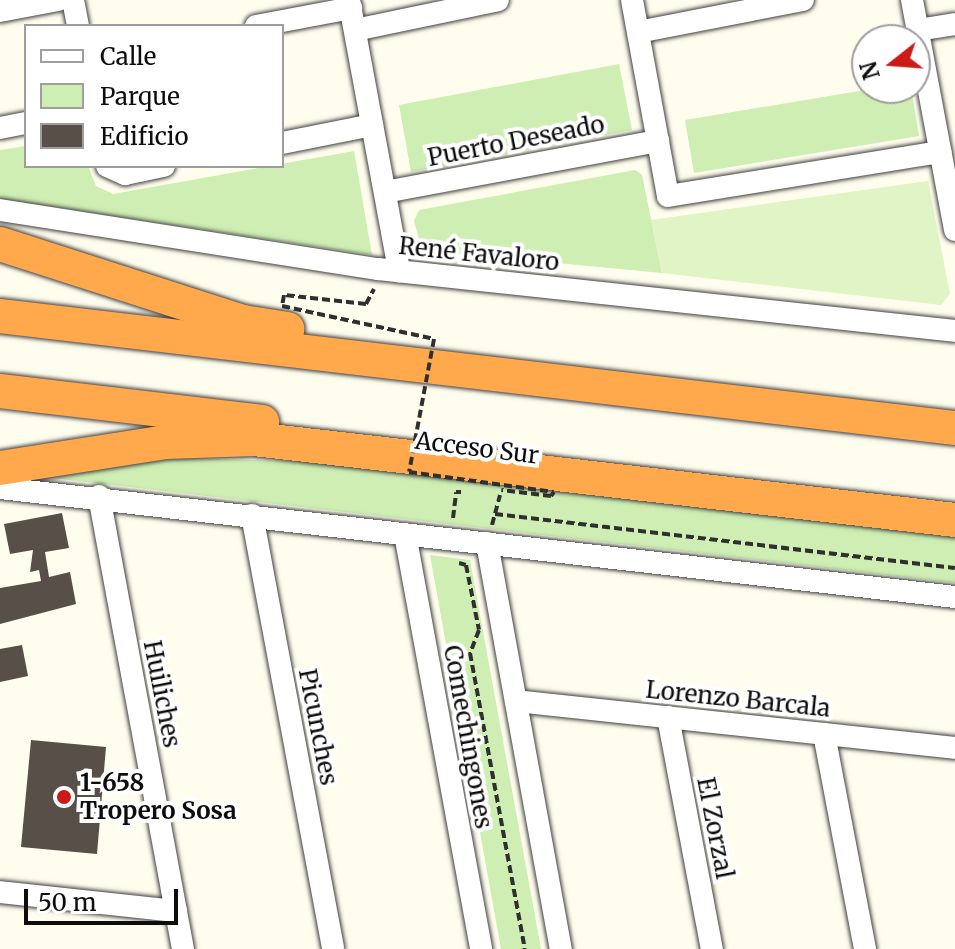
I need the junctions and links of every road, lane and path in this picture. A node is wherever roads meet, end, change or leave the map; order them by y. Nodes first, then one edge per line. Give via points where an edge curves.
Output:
1 (58, 0) edge
2 (73, 0) edge
3 (498, 0) edge
4 (632, 0) edge
5 (803, 0) edge
6 (912, 0) edge
7 (0, 11) edge
8 (352, 12) edge
9 (78, 24) edge
10 (270, 24) edge
11 (917, 24) edge
12 (955, 24) edge
13 (931, 28) edge
14 (638, 32) junction
15 (931, 72) edge
16 (945, 118) edge
17 (24, 123) edge
18 (372, 125) junction
19 (0, 128) edge
20 (658, 141) junction
21 (284, 143) edge
22 (940, 152) junction
23 (109, 168) edge
24 (154, 168) edge
25 (385, 192) junction
26 (0, 210) edge
27 (955, 230) edge
28 (0, 244) edge
29 (399, 271) junction
30 (366, 304) dead end
31 (0, 316) edge
32 (955, 331) edge
33 (0, 391) edge
34 (710, 399) junction
35 (955, 428) edge
36 (0, 468) edge
37 (0, 488) edge
38 (501, 490) junction
39 (486, 491) dead end
40 (471, 492) dead end
41 (99, 496) junction
42 (955, 504) edge
43 (495, 514) junction
44 (252, 515) junction
45 (955, 520) edge
46 (405, 534) junction
47 (451, 539) junction
48 (487, 543) junction
49 (955, 568) edge
50 (955, 597) edge
51 (516, 701) junction
52 (668, 717) junction
53 (824, 734) junction
54 (955, 748) edge
55 (0, 892) edge
56 (176, 911) junction
57 (183, 949) edge
58 (333, 949) edge
59 (481, 949) edge
60 (525, 949) edge
61 (561, 949) edge
62 (712, 949) edge
63 (865, 949) edge

1 - 7 street
2 - 9 street
3 - 8 street
4 - 14 street
5 - 14 street
6 - 11 street
8 - 10 street
8 - 18 street
12 - 13 street
14 - 20 street
15 - 16 street
16 - 22 street
17 - 19 street
18 - 21 street
18 - 25 street
20 - 22 street via 668,196
20 - 25 street, Puerto Deseado
22 - 27 street
23 - 24 street via 125,174
25 - 29 street
26 - 29 street, René Favaloro via 252,253
28 - 34 highway via 243,322 520,361
29 - 32 street, René Favaloro
30 - 38 path, bridge via 284,295 282,306 434,339 409,472 554,492 551,496
31 - 34 highway
33 - 42 highway, Acceso Sur
34 - 35 highway
36 - 45 highway via 166,442 254,439
37 - 41 street
38 - 39 path
38 - 43 path
40 - 47 path via 456,492
41 - 44 street
41 - 56 street, Huiliches
43 - 48 path
43 - 49 path
44 - 46 street
44 - 58 street, Picunches
46 - 47 street
46 - 59 street, Comechingones
47 - 48 street
47 - 60 path via 449,561 466,565 479,630 470,653
48 - 50 street
48 - 51 street
51 - 52 street, Lorenzo Barcala
51 - 61 street
52 - 53 street, Lorenzo Barcala
52 - 62 street, El Zorzal
53 - 54 street, Lorenzo Barcala
53 - 63 street
55 - 56 street
56 - 57 street, Huiliches

